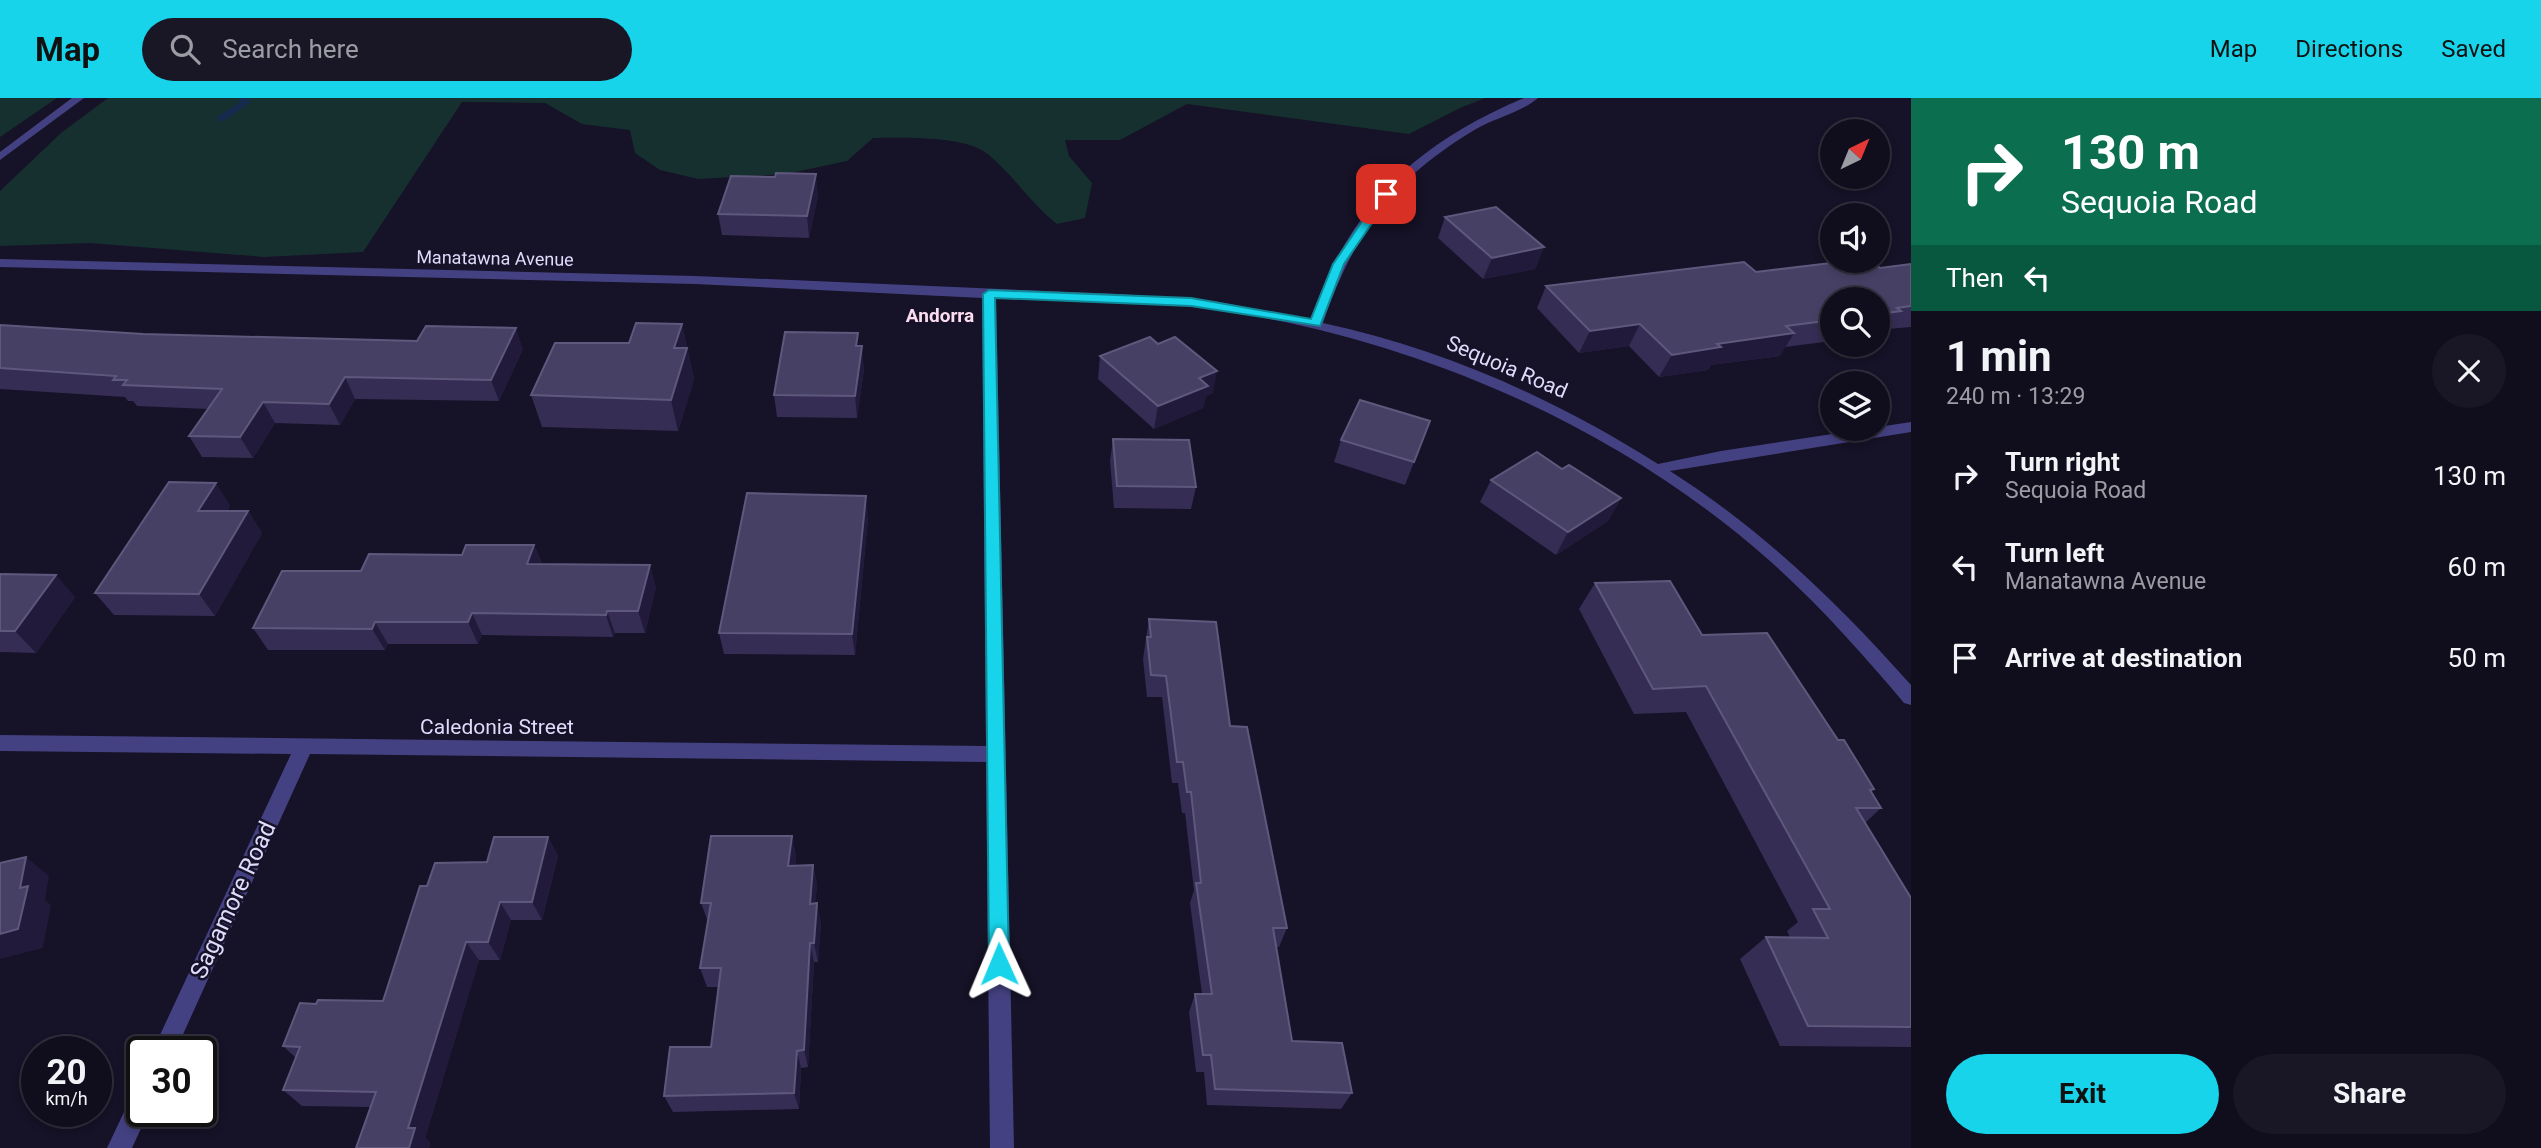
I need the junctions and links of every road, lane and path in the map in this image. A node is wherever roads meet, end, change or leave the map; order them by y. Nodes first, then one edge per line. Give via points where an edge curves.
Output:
1 (79, 98) edge
2 (1533, 98) edge
3 (0, 156) edge
4 (0, 263) edge
5 (989, 294) junction
6 (1316, 323) junction
7 (1911, 427) edge
8 (1657, 469) junction
9 (1911, 698) edge
10 (0, 743) edge
11 (303, 748) junction
12 (994, 754) junction
13 (170, 1036) edge
14 (129, 1127) edge
15 (119, 1148) edge
16 (1002, 1148) edge

1 - 3 street
2 - 6 street via 1484,120 1428,154 1386,194 1338,264
4 - 5 street, Manatawna Avenue via 754,281
5 - 6 street, Sequoia Road via 1191,302
5 - 12 street
6 - 8 street, Sequoia Road via 1407,349 1500,384 1583,424
7 - 8 street
8 - 9 street, Sequoia Road via 1804,582 1852,627
10 - 11 street, Caledonia Street
11 - 12 street, Caledonia Street
11 - 13 street, Sagamore Road
12 - 16 street
14 - 15 street

